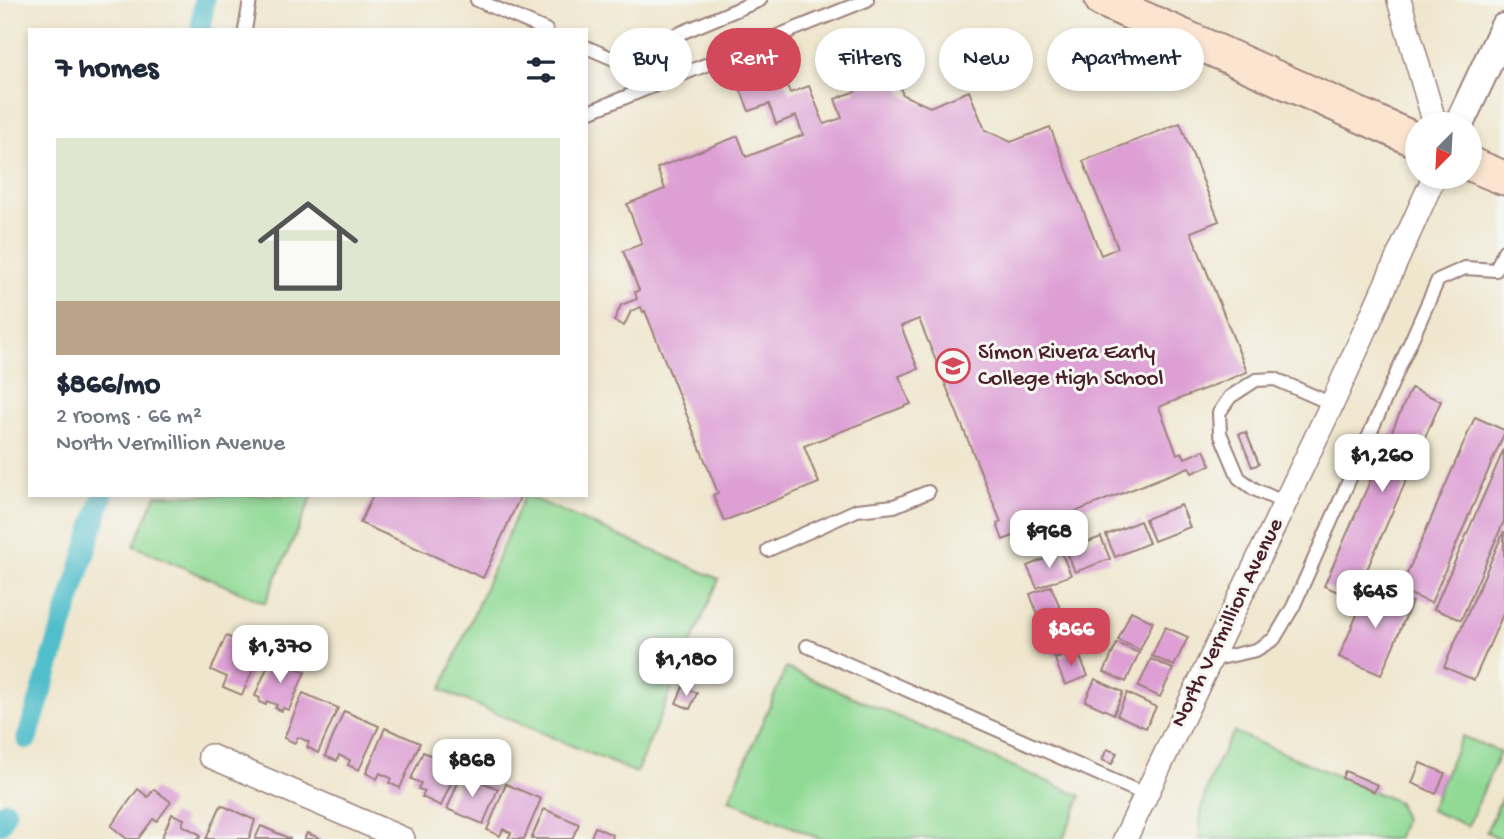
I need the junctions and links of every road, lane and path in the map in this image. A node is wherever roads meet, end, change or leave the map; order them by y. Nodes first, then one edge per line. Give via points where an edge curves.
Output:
1 (250, 0) edge
2 (478, 0) edge
3 (760, 0) edge
4 (867, 0) edge
5 (1102, 0) edge
6 (1399, 0) edge
7 (246, 28) edge
8 (541, 28) edge
9 (1504, 28) edge
10 (588, 48) edge
11 (588, 112) edge
12 (1432, 112) edge
13 (1465, 112) edge
14 (1405, 135) edge
15 (1482, 169) edge
16 (1504, 178) edge
17 (1429, 189) edge
18 (1504, 251) edge
19 (1500, 272) edge
20 (1332, 404) junction
21 (928, 492) dead end
22 (1285, 503) junction
23 (768, 550) dead end
24 (807, 646) dead end
25 (1210, 660) junction
26 (210, 756) dead end
27 (1146, 795) junction
28 (403, 839) edge
29 (1125, 839) edge

1 - 7 lane
2 - 8 lane
3 - 10 lane via 616,60
4 - 11 lane
5 - 14 main road
6 - 12 street
9 - 13 street
15 - 16 main road
17 - 20 street, North Vermillion Avenue
18 - 19 lane
19 - 25 lane via 1465,268 1438,280 1293,607 1274,639 1256,650
20 - 22 street, North Vermillion Avenue
20 - 22 lane via 1275,379 1256,380 1230,397 1219,413 1220,433 1239,478
21 - 23 lane via 894,506 857,510
22 - 25 street, North Vermillion Avenue
24 - 27 lane
25 - 27 street, North Vermillion Avenue
26 - 28 street
27 - 29 street, North Vermillion Avenue

